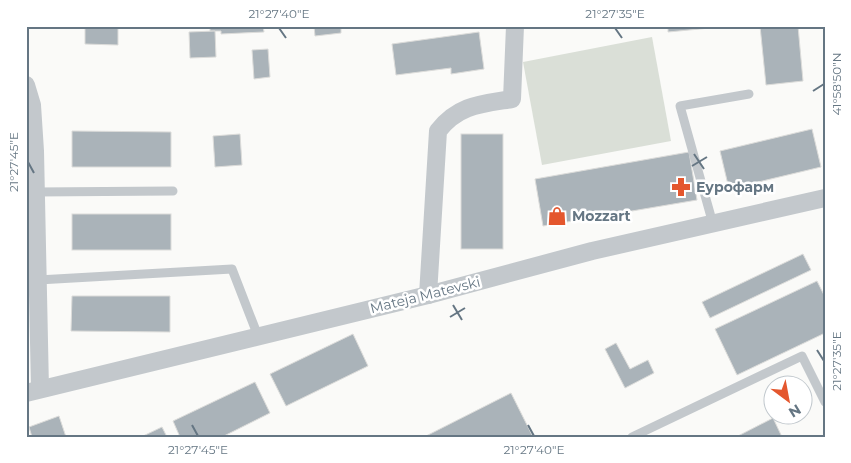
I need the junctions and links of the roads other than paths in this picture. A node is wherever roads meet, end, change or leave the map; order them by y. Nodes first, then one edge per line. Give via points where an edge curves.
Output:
1 (515, 26) edge
2 (26, 85) edge
3 (749, 94) dead end
4 (173, 191) dead end
5 (36, 192) junction
6 (825, 198) edge
7 (713, 224) junction
8 (38, 280) junction
9 (428, 295) junction
10 (258, 336) junction
11 (33, 391) edge
12 (825, 402) edge
13 (632, 437) edge

1 - 9 street via 512,99 470,106 448,118 438,131
2 - 5 street via 32,105
3 - 7 lane via 680,106
4 - 5 lane
5 - 8 street
6 - 7 street, Mateja Matevski
7 - 9 street, Mateja Matevski
8 - 10 lane via 232,268
8 - 11 street
9 - 10 street, Mateja Matevski
10 - 11 street, Mateja Matevski
12 - 13 lane via 802,356

